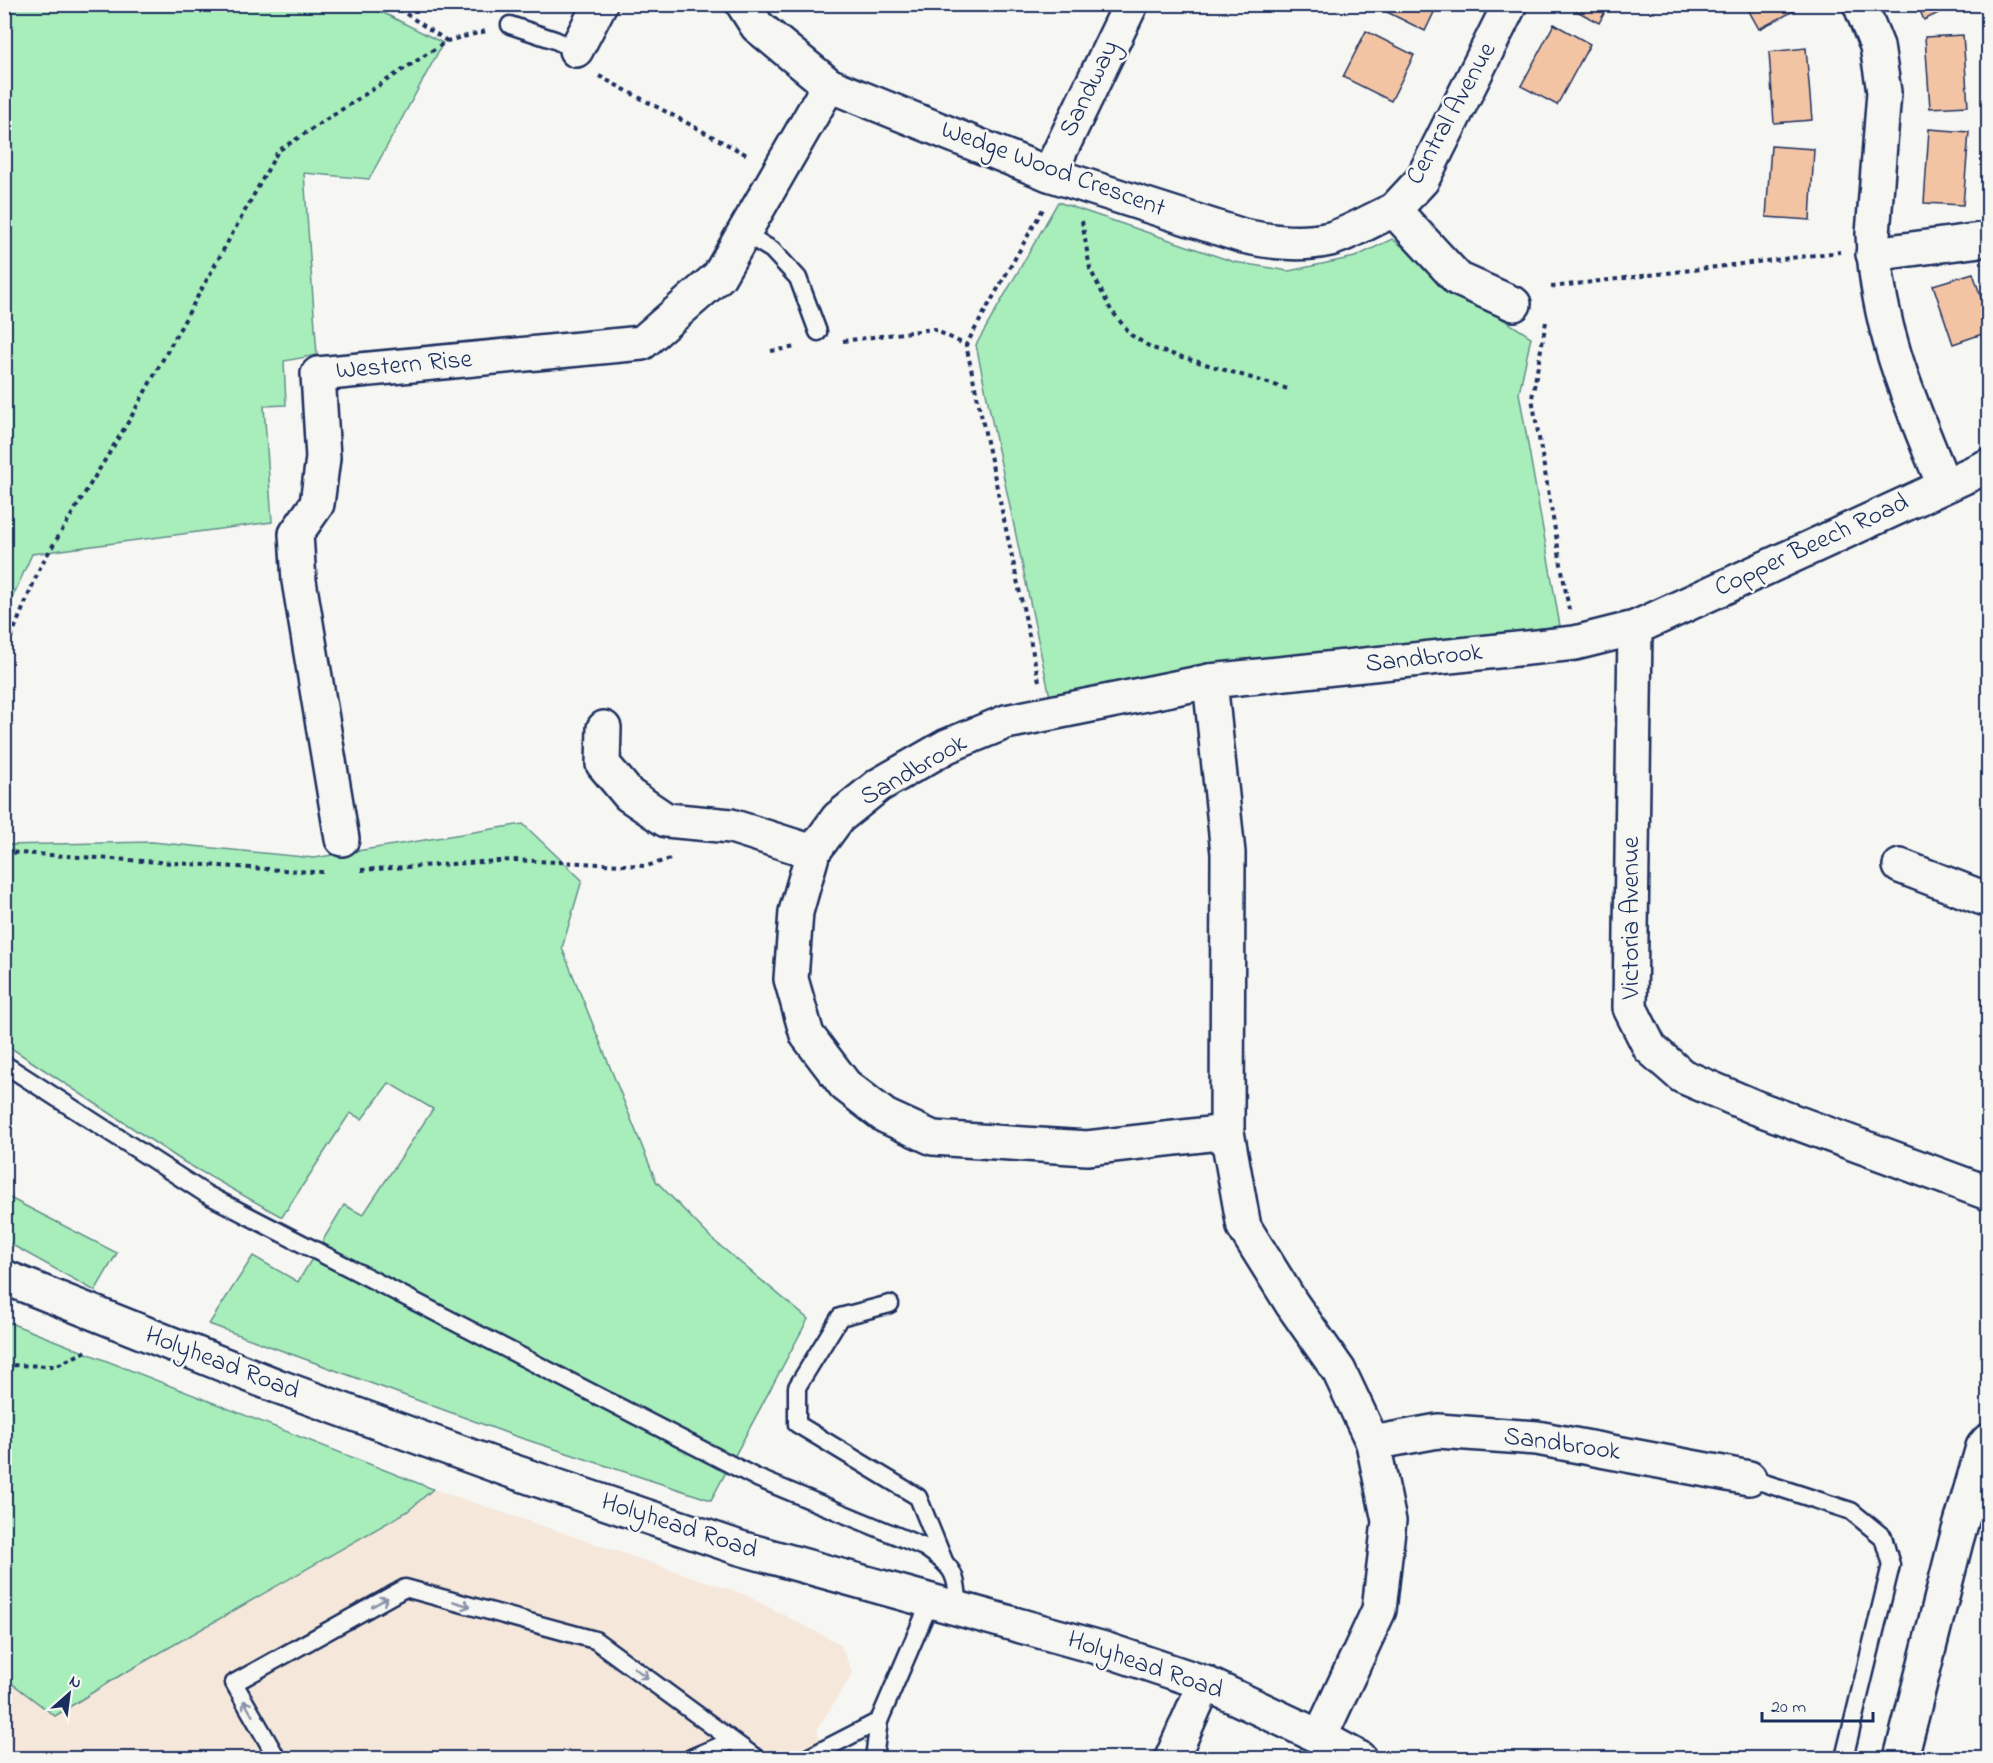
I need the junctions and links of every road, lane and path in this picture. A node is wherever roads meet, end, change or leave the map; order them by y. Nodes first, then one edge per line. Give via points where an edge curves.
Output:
1 (391, 4) edge
2 (600, 4) edge
3 (742, 4) edge
4 (1131, 4) edge
5 (1510, 4) edge
6 (1860, 4) edge
7 (510, 25) joint
8 (447, 41) junction
9 (576, 50) junction
10 (829, 85) junction
11 (750, 156) dead end
12 (1055, 176) junction
13 (1394, 210) junction
14 (1082, 219) dead end
15 (744, 233) junction
16 (1989, 239) edge
17 (1841, 252) dead end
18 (1874, 254) junction
19 (1551, 287) dead end
20 (1514, 304) joint
21 (818, 332) dead end
22 (840, 341) dead end
23 (966, 345) junction
24 (806, 346) dead end
25 (771, 351) dead end
26 (1288, 388) dead end
27 (1989, 466) edge
28 (1944, 485) junction
29 (1635, 628) junction
30 (1575, 643) junction
31 (4, 654) edge
32 (1210, 681) junction
33 (1046, 713) junction
34 (604, 728) dead end
35 (342, 839) dead end
36 (813, 852) junction
37 (1900, 867) dead end
38 (1989, 900) edge
39 (4, 1064) edge
40 (1227, 1132) junction
41 (1989, 1192) edge
42 (4, 1277) edge
43 (890, 1304) dead end
44 (133, 1329) junction
45 (4, 1365) edge
46 (1989, 1441) edge
47 (1373, 1443) junction
48 (1749, 1478) joint
49 (945, 1561) junction
50 (945, 1604) junction
51 (1205, 1683) junction
52 (879, 1721) junction
53 (1320, 1737) junction
54 (731, 1741) junction
55 (277, 1758) edge
56 (691, 1758) edge
57 (756, 1758) edge
58 (807, 1758) edge
59 (874, 1758) edge
60 (1172, 1758) edge
61 (1359, 1758) edge
62 (1844, 1758) edge
63 (1901, 1758) edge

1 - 8 path
2 - 9 street
3 - 10 street, Wedge Wood Crescent via 757,26
4 - 12 street, Sandway
5 - 13 street, Central Avenue via 1422,180
6 - 18 street via 1877,46 1884,92
7 - 8 path
7 - 9 lane
8 - 31 path via 278,151 130,419 41,565
9 - 11 path via 584,68
10 - 12 street, Wedge Wood Crescent
10 - 15 street, Western Rise
12 - 13 street, Wedge Wood Crescent via 1270,242 1332,239
12 - 23 path
13 - 20 street, Central Avenue via 1458,279
14 - 26 path via 1090,268 1110,310 1131,335 1152,348
15 - 21 lane via 772,250 798,278
15 - 35 street, Western Rise via 719,276 642,343 318,374 323,458 317,504 296,534 299,581
16 - 18 street
17 - 19 path
18 - 28 street via 1891,345
20 - 30 path via 1546,321 1532,398
22 - 23 path via 933,329
23 - 33 path
24 - 25 path
27 - 28 street, Copper Beech Road
28 - 29 street, Copper Beech Road
29 - 30 street, Sandbrook
29 - 41 street, Victoria Avenue via 1629,1008 1650,1048 1682,1076 1757,1108
30 - 32 street, Sandbrook
32 - 33 street, Sandbrook
32 - 40 street via 1228,854
33 - 36 street, Sandbrook via 1006,722 947,746 879,785 838,818
34 - 36 street via 603,764 629,795 666,820 731,826
36 - 40 street, Sandbrook via 796,912 791,979 807,1035 845,1085 885,1116 933,1138 1087,1148
37 - 38 street
39 - 49 lane via 206,1194 757,1478 924,1547
40 - 47 street via 1244,1227 1339,1371
42 - 44 street, Holyhead Road
43 - 49 lane via 840,1317 797,1387 797,1424 918,1497
44 - 45 path via 54,1366
44 - 50 street, Holyhead Road via 509,1470 740,1548
46 - 63 street via 1983,1447 1956,1541
47 - 48 street, Sandbrook via 1438,1431 1537,1438
47 - 53 street via 1389,1521 1379,1610
48 - 62 lane via 1851,1511 1883,1537 1892,1565
49 - 50 lane via 958,1584
50 - 51 street, Holyhead Road via 1104,1648
50 - 52 lane
51 - 53 street, Holyhead Road
51 - 60 street
52 - 58 lane
52 - 59 lane
53 - 61 street, Holyhead Road
55 -> 54 lane via 234,1683 405,1588 596,1640
54 - 56 lane
54 - 57 lane

